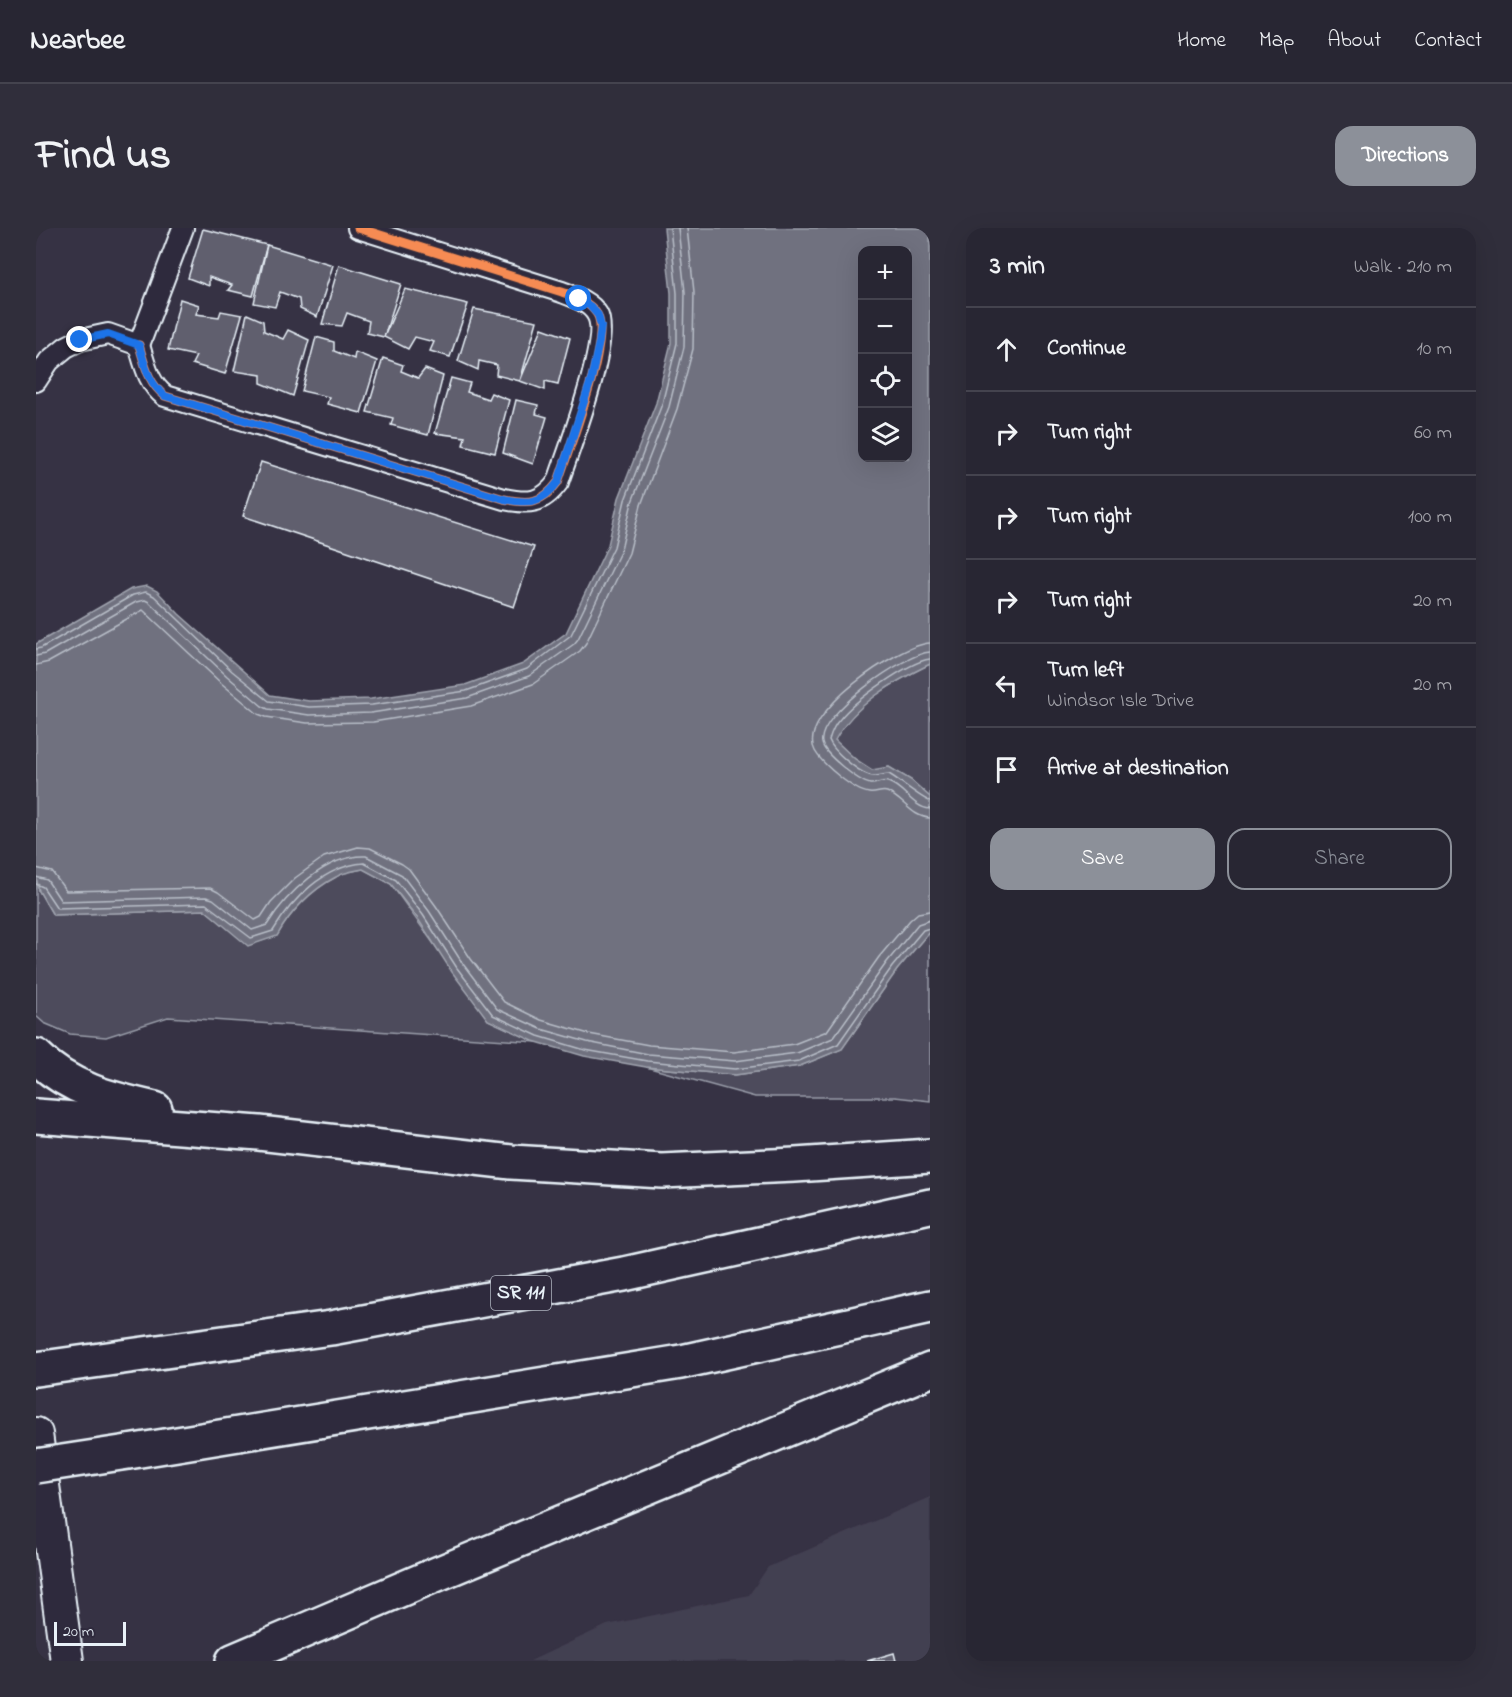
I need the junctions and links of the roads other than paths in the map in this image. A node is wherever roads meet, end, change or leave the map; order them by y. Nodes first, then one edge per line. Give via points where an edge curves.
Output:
1 (183, 228) edge
2 (358, 228) edge
3 (139, 345) junction
4 (36, 381) edge
5 (36, 1056) edge
6 (36, 1116) edge
7 (259, 1133) junction
8 (930, 1156) edge
9 (930, 1206) edge
10 (930, 1307) edge
11 (36, 1369) edge
12 (930, 1370) edge
13 (36, 1434) edge
14 (36, 1466) edge
15 (67, 1661) edge
16 (233, 1661) edge

1 - 3 street
2 - 3 street via 562,292 590,306 598,315 601,326 591,380 558,482 551,492 525,503 504,499 173,399 155,388
3 - 4 street via 108,334 80,340 49,361
5 - 7 highway via 62,1077 112,1099
6 - 7 highway
7 - 8 highway via 511,1162 662,1171
9 - 11 highway, SR 111 via 624,1274 331,1328
10 - 14 highway, bridge via 681,1362
12 - 16 highway
13 - 15 main road

